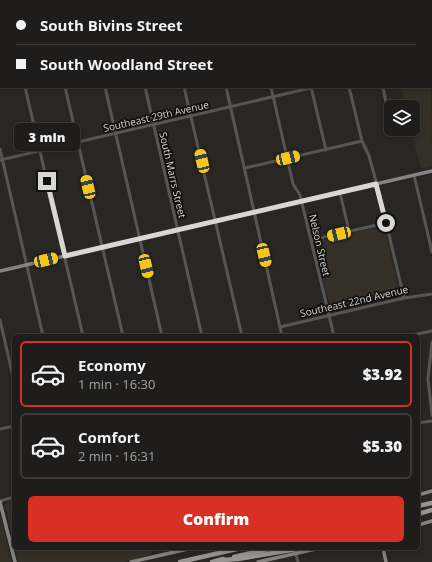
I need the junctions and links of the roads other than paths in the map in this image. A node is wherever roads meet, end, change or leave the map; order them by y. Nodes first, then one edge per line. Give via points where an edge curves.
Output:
1 (25, 88) edge
2 (65, 88) edge
3 (105, 88) edge
4 (145, 88) edge
5 (184, 88) edge
6 (226, 88) edge
7 (271, 88) edge
8 (309, 88) edge
9 (313, 88) edge
10 (349, 88) edge
11 (383, 88) edge
12 (273, 97) junction
13 (386, 100) edge
14 (231, 107) junction
15 (191, 116) junction
16 (154, 125) junction
17 (116, 133) junction
18 (362, 141) junction
19 (78, 142) junction
20 (0, 149) edge
21 (326, 150) junction
22 (40, 151) junction
23 (288, 158) junction
24 (1, 160) edge
25 (245, 168) junction
26 (432, 171) edge
27 (414, 175) junction
28 (376, 184) junction
29 (340, 192) junction
30 (302, 201) junction
31 (254, 212) junction
32 (216, 221) junction
33 (386, 223) junction
34 (178, 230) junction
35 (349, 232) junction
36 (140, 239) junction
37 (311, 240) junction
38 (102, 248) junction
39 (432, 251) edge
40 (65, 256) junction
41 (27, 265) junction
42 (0, 271) edge
43 (432, 294) edge
44 (404, 298) junction
45 (329, 316) junction
46 (0, 320) edge
47 (280, 327) junction
48 (432, 331) edge
49 (43, 334) edge
50 (83, 334) edge
51 (122, 334) edge
52 (162, 334) edge
53 (202, 334) edge
54 (242, 334) edge
55 (282, 334) edge
56 (334, 334) edge
57 (418, 334) edge
58 (432, 342) edge
59 (12, 372) edge
60 (432, 415) edge
61 (432, 421) edge
62 (420, 423) edge
63 (12, 426) edge
64 (0, 429) edge
65 (432, 491) edge
66 (420, 494) edge
67 (12, 498) edge
68 (0, 502) edge
69 (432, 503) edge
70 (420, 506) edge
71 (430, 511) edge
72 (420, 514) edge
73 (432, 521) edge
74 (420, 524) edge
75 (12, 549) edge
76 (12, 550) edge
77 (171, 550) edge
78 (184, 550) edge
79 (232, 550) edge
80 (264, 550) edge
81 (291, 550) edge
82 (312, 550) edge
83 (383, 550) edge
84 (172, 553) junction
85 (296, 554) junction
86 (221, 560) junction
87 (15, 561) edge
88 (130, 562) edge
89 (180, 562) edge
90 (212, 562) edge
91 (258, 562) edge
92 (298, 562) edge
93 (386, 562) edge

1 - 22 street
2 - 19 street
3 - 17 street
4 - 16 street, South Marrs Street
5 - 15 street
6 - 14 street
7 - 12 street, Nelson Street
8 - 12 street, Southeast 29th Avenue
9 - 21 street
10 - 18 street
11 - 13 street
12 - 14 street, Southeast 29th Avenue
12 - 23 street, Nelson Street
14 - 15 street, Southeast 29th Avenue
14 - 25 street
15 - 16 street, Southeast 29th Avenue
15 - 32 street
16 - 17 street, Southeast 29th Avenue
16 - 34 street, South Marrs Street
17 - 19 street, Southeast 29th Avenue
17 - 36 street
18 - 21 street
18 - 28 street via 369,156
19 - 22 street, Southeast 29th Avenue
19 - 38 street
20 - 24 street
21 - 23 street
22 - 24 street, Southeast 29th Avenue
22 - 40 street
23 - 25 street
23 - 30 street, Nelson Street via 293,184
24 - 41 street
25 - 31 street
26 - 27 main road
27 - 28 main road
27 - 39 street
28 - 29 main road
28 - 33 street
29 - 30 main road
29 - 35 street
30 - 31 main road
30 - 37 street, Nelson Street
31 - 32 main road
31 - 47 street
32 - 34 main road
32 - 54 street
33 - 35 street
33 - 44 street
34 - 36 main road
34 - 53 street, South Marrs Street
35 - 37 street
36 - 38 main road
36 - 52 street
37 - 45 street, Nelson Street
38 - 40 main road
38 - 51 street
40 - 41 main road
40 - 50 street
41 - 42 main road
41 - 49 street
43 - 44 street, Southeast 22nd Avenue
44 - 45 street, Southeast 22nd Avenue
45 - 47 street, Southeast 22nd Avenue
45 - 56 street, Nelson Street
46 - 59 street
47 - 55 street
48 - 57 street
58 - 60 street via 428,379
61 - 62 street
63 - 64 street
65 - 66 main road
67 - 68 street
68 - 75 main road
69 - 70 highway
71 - 72 highway
73 - 74 main road
76 - 87 main road
77 - 84 street
78 - 84 main road
79 - 89 highway
80 - 86 highway
81 - 86 highway
82 - 85 main road
83 - 93 main road
84 - 88 main road
85 - 91 main road
85 - 92 street
86 - 90 highway

